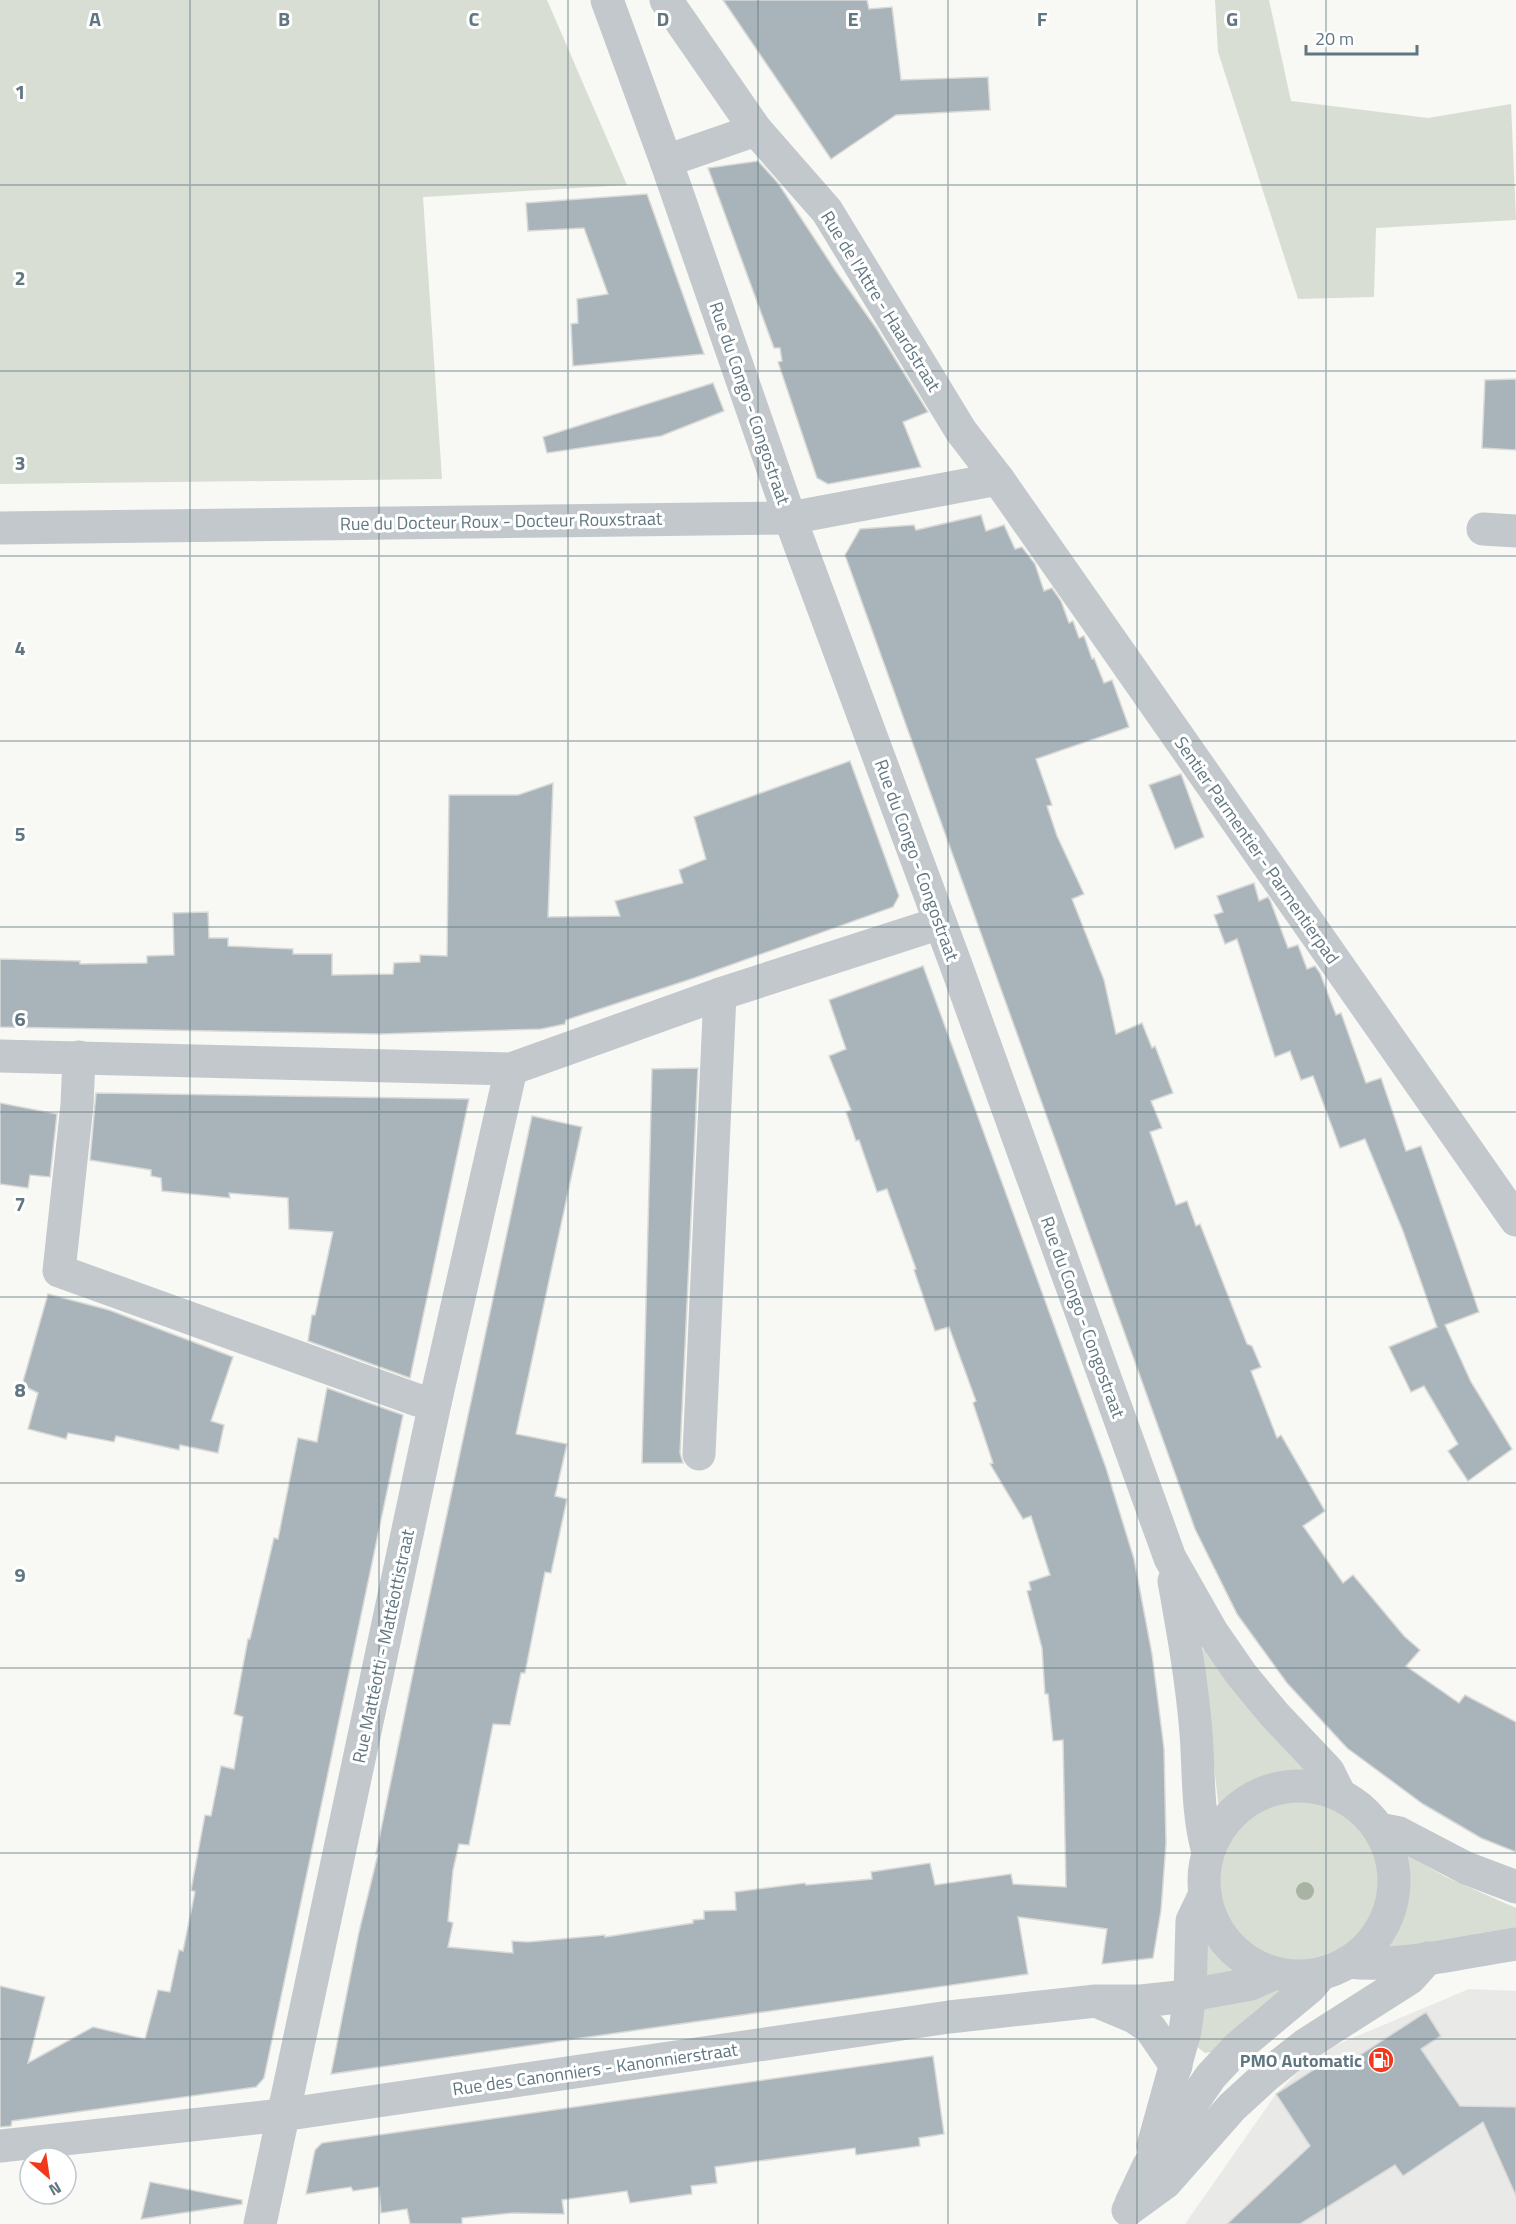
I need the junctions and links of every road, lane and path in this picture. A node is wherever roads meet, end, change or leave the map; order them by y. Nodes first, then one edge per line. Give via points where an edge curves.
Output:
1 (607, 0) edge
2 (666, 0) edge
3 (756, 130) junction
4 (666, 161) junction
5 (998, 479) junction
6 (790, 518) junction
7 (0, 528) edge
8 (1483, 529) dead end
9 (1516, 531) edge
10 (940, 923) junction
11 (720, 994) junction
12 (0, 1056) edge
13 (79, 1057) junction
14 (511, 1069) junction
15 (1516, 1220) edge
16 (435, 1403) junction
17 (699, 1454) dead end
18 (1170, 1558) junction
19 (1340, 1795) junction
20 (1379, 1830) junction
21 (1208, 1852) junction
22 (1516, 1887) edge
23 (1204, 1894) junction
24 (1516, 1944) edge
25 (1428, 1958) junction
26 (1334, 1968) junction
27 (1275, 1973) junction
28 (1190, 1995) junction
29 (1096, 2001) junction
30 (1176, 2066) junction
31 (282, 2115) junction
32 (0, 2146) edge
33 (1148, 2167) junction
34 (1125, 2217) edge
35 (260, 2224) edge

1 - 4 street
2 - 3 street, Rue de l'Attre - Haardstraat
3 - 4 street
3 - 5 street, Rue de l'Attre - Haardstraat via 827,211 962,431
4 - 6 street, Rue du Congo - Congostraat
5 - 6 street, Rue du Docteur Roux - Docteur Rouxstraat
5 - 15 street, Sentier Parmentier - Parmentierpad
6 - 7 street, Rue du Docteur Roux - Docteur Rouxstraat
6 - 10 street, Rue du Congo - Congostraat
8 - 9 street
10 - 11 street
10 - 18 street, Rue du Congo - Congostraat
11 - 14 street
11 - 17 street
12 - 13 street
13 - 14 street
13 - 16 street via 59,1271 417,1400
14 - 16 street, Rue Mattéotti - Mattéottistraat
16 - 31 street, Rue Mattéotti - Mattéottistraat
18 - 19 street, Rue du Congo - Congostraat via 1241,1674 1328,1771
18 - 21 street, Rue du Congo - Congostraat via 1187,1656 1201,1827
19 - 20 street via 1368,1816
19 - 21 street via 1310,1787 1286,1787 1264,1793 1232,1814
20 - 22 street via 1399,1833 1466,1868
20 - 26 street via 1388,1847 1394,1876 1389,1913 1363,1951
21 - 23 street
23 - 27 street via 1210,1917 1229,1945 1251,1964
23 - 28 street via 1192,1921
24 - 25 street
25 - 26 street
25 - 34 street via 1410,1978 1305,2045 1267,2075 1232,2107 1165,2182
26 - 27 street via 1302,1976
26 - 33 street via 1238,2048 1211,2076
27 - 28 street, Rue des Canonniers - Kanonnierstraat via 1251,1984
28 - 29 street, Rue des Canonniers - Kanonnierstraat
28 - 30 street
29 - 30 street via 1150,2028
29 - 31 street, Rue des Canonniers - Kanonnierstraat via 949,2017
30 - 33 street
31 - 32 street, Rue des Canonniers - Kanonnierstraat
31 - 35 street, Rue Mattéotti - Mattéottistraat
33 - 34 street

